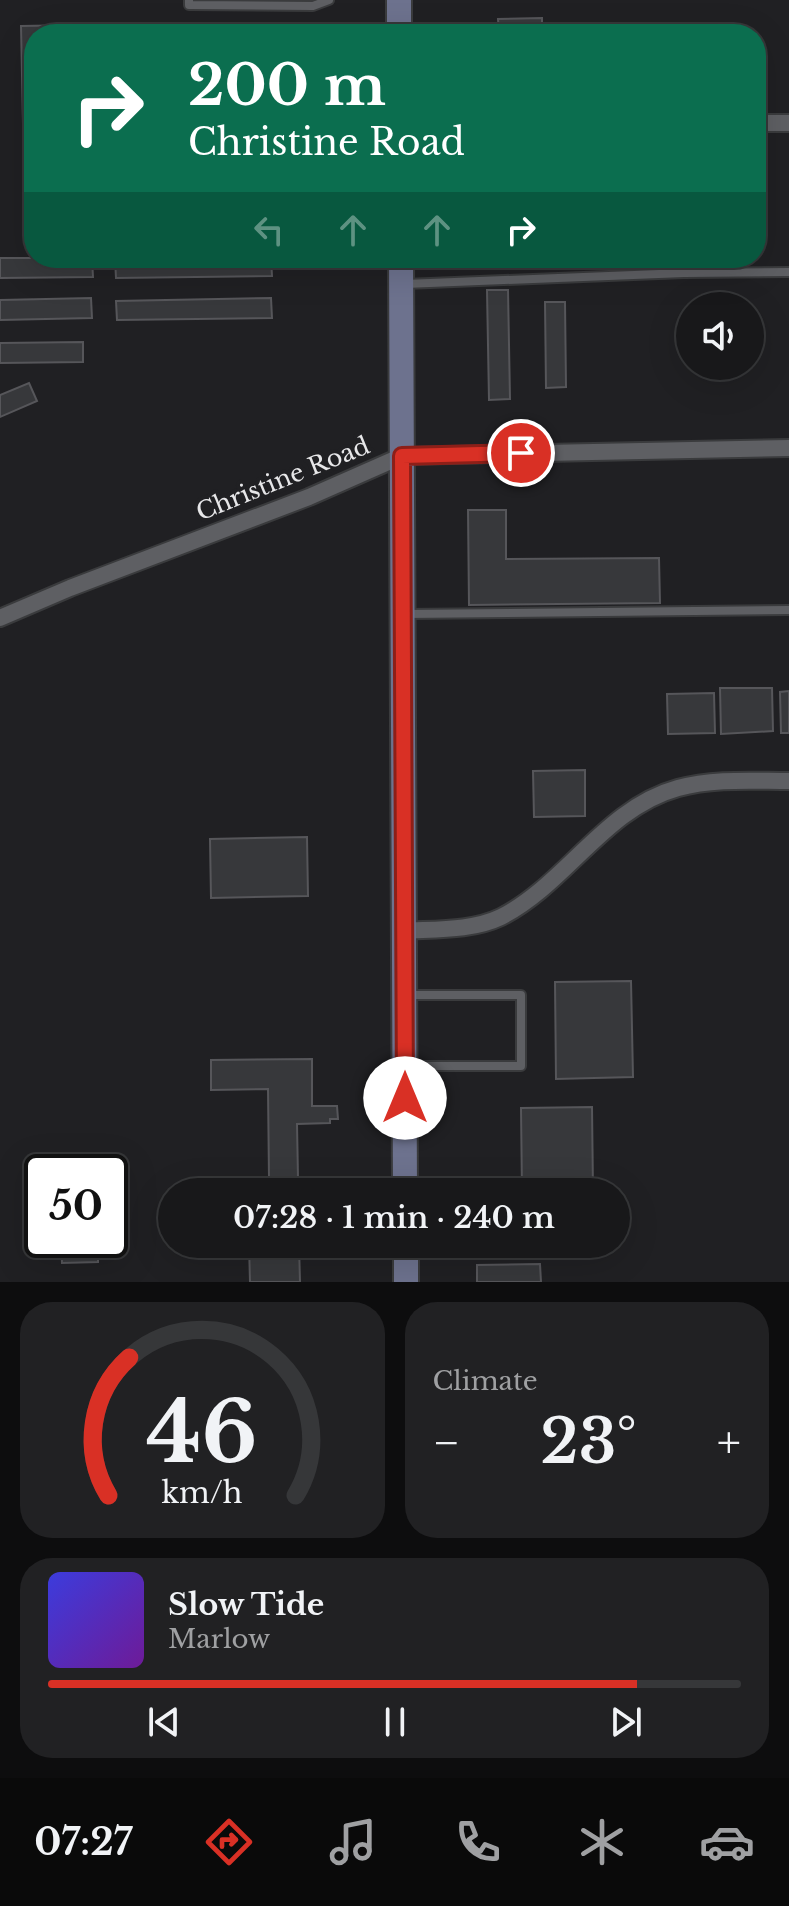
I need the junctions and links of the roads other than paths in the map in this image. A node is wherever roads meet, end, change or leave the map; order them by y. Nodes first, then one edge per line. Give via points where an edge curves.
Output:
1 (189, 0) edge
2 (329, 0) edge
3 (399, 0) edge
4 (399, 24) edge
5 (766, 123) edge
6 (789, 123) edge
7 (401, 268) edge
8 (789, 272) edge
9 (401, 284) junction
10 (789, 448) edge
11 (402, 456) junction
12 (789, 610) edge
13 (403, 614) junction
14 (0, 618) edge
15 (789, 781) edge
16 (403, 931) junction
17 (404, 995) junction
18 (404, 1066) junction
19 (405, 1178) edge
20 (406, 1258) edge
21 (406, 1282) edge

1 - 2 lane via 189,5 313,6
3 - 4 main road
5 - 6 street
7 - 9 main road
8 - 9 lane
9 - 11 main road
10 - 11 street, Christine Road
11 - 13 main road
11 - 14 street, Christine Road
12 - 13 lane
13 - 16 main road
15 - 16 street via 677,788 648,800 605,831 530,900 499,918
16 - 17 main road
17 - 18 main road
17 - 18 lane via 521,995 521,1066
18 - 19 main road
20 - 21 main road

